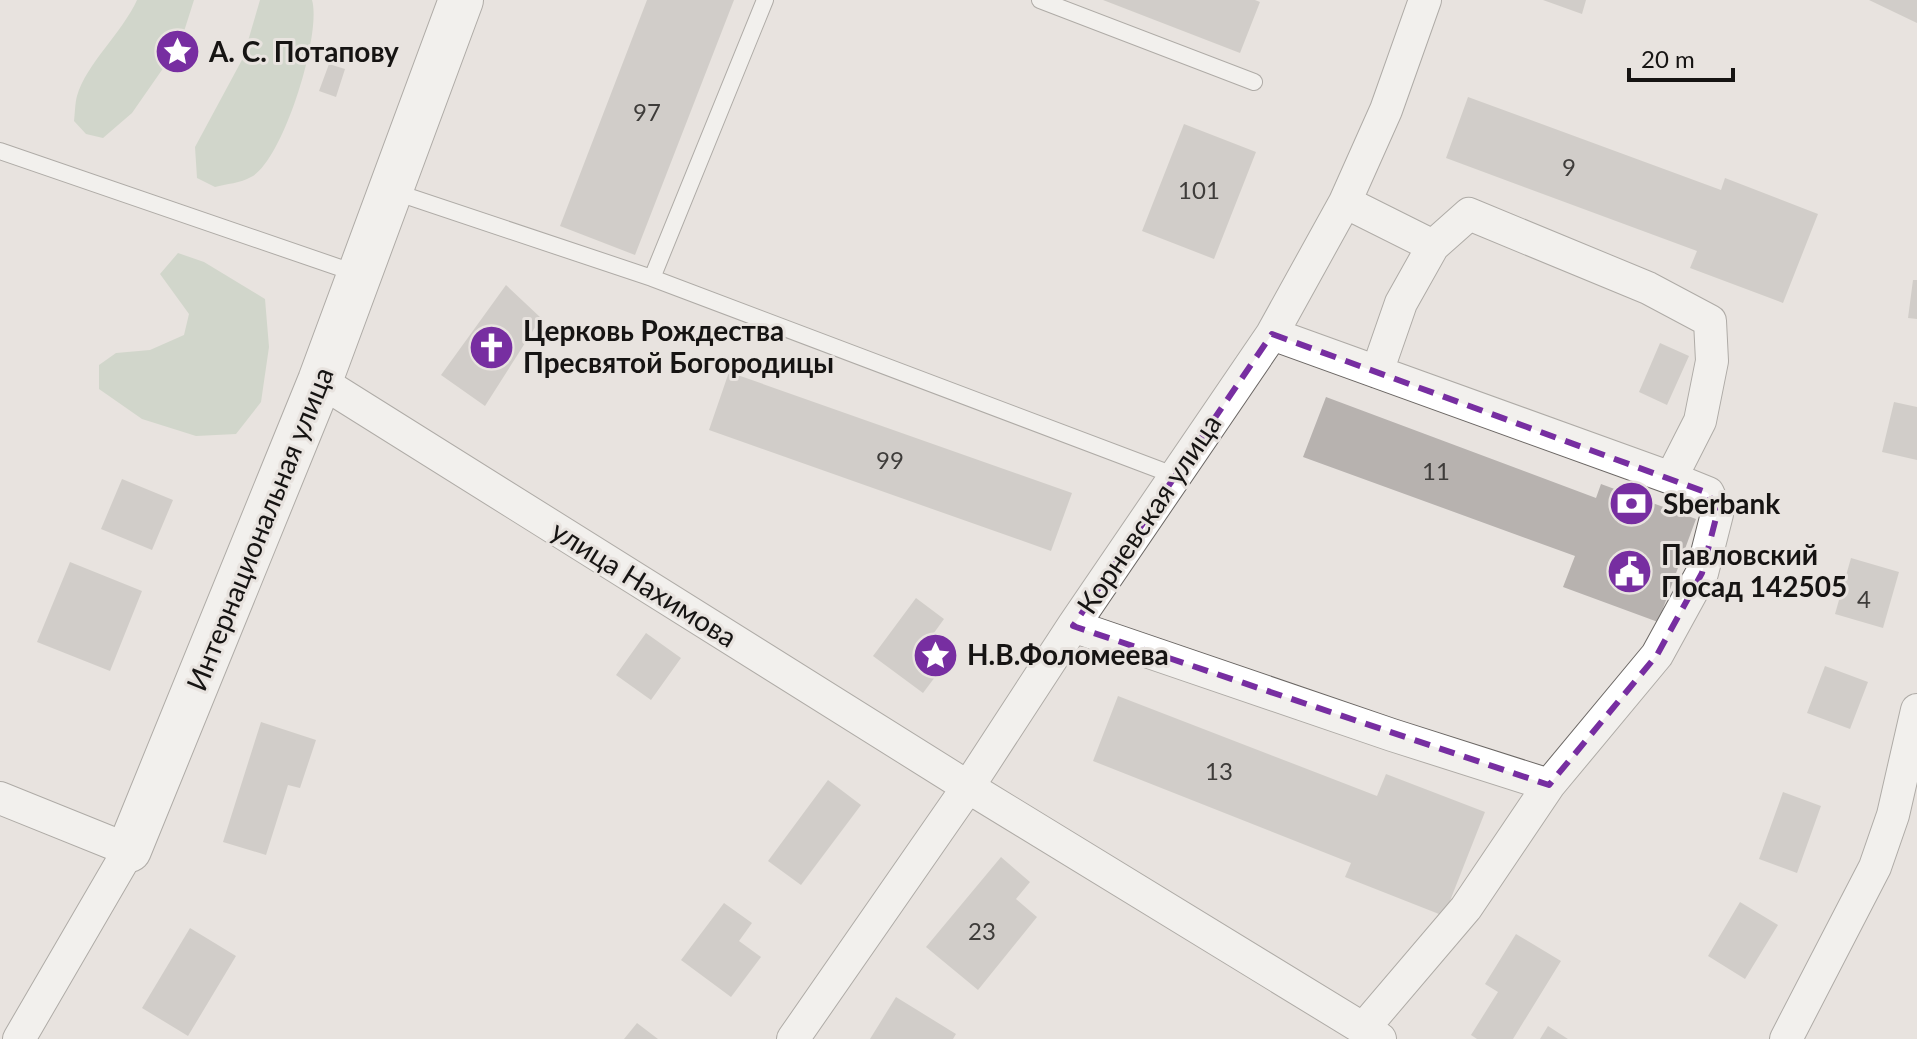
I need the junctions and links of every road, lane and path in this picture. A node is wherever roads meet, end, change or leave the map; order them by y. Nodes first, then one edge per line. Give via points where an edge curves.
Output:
1 (461, 0) edge
2 (765, 0) edge
3 (1040, 0) edge
4 (1425, 0) edge
5 (1254, 82) dead end
6 (0, 151) edge
7 (391, 191) junction
8 (1345, 202) junction
9 (1433, 246) junction
10 (360, 274) junction
11 (652, 278) junction
12 (1272, 334) junction
13 (1377, 372) junction
14 (320, 381) junction
15 (1176, 476) junction
16 (1671, 478) junction
17 (1073, 626) junction
18 (1917, 710) edge
19 (1549, 785) junction
20 (968, 787) junction
21 (0, 798) edge
22 (129, 850) junction
23 (1371, 1034) edge
24 (19, 1039) edge
25 (793, 1039) edge
26 (1786, 1039) edge

1 - 7 street, Интернациональная улица
2 - 11 lane
3 - 5 lane
4 - 8 street, Корневская улица via 1386,110
6 - 10 lane
7 - 10 street, Интернациональная улица
7 - 11 lane
8 - 9 street
8 - 12 street, Корневская улица
9 - 13 street via 1401,303
9 - 16 street via 1469,214 1648,288 1710,321 1712,361 1700,421
10 - 14 street, Интернациональная улица
11 - 15 lane
12 - 13 street
12 - 15 street, Корневская улица
13 - 16 street
14 - 20 street, улица Нахимова
14 - 22 street, Интернациональная улица
15 - 17 street, Корневская улица
16 - 19 street via 1708,493 1717,514 1702,573 1657,655
17 - 19 street
17 - 20 street, Корневская улица
18 - 26 street via 1875,867
19 - 23 street via 1466,908
20 - 23 street, улица Нахимова
20 - 25 street, Корневская улица
21 - 22 street
22 - 24 street, Интернациональная улица

